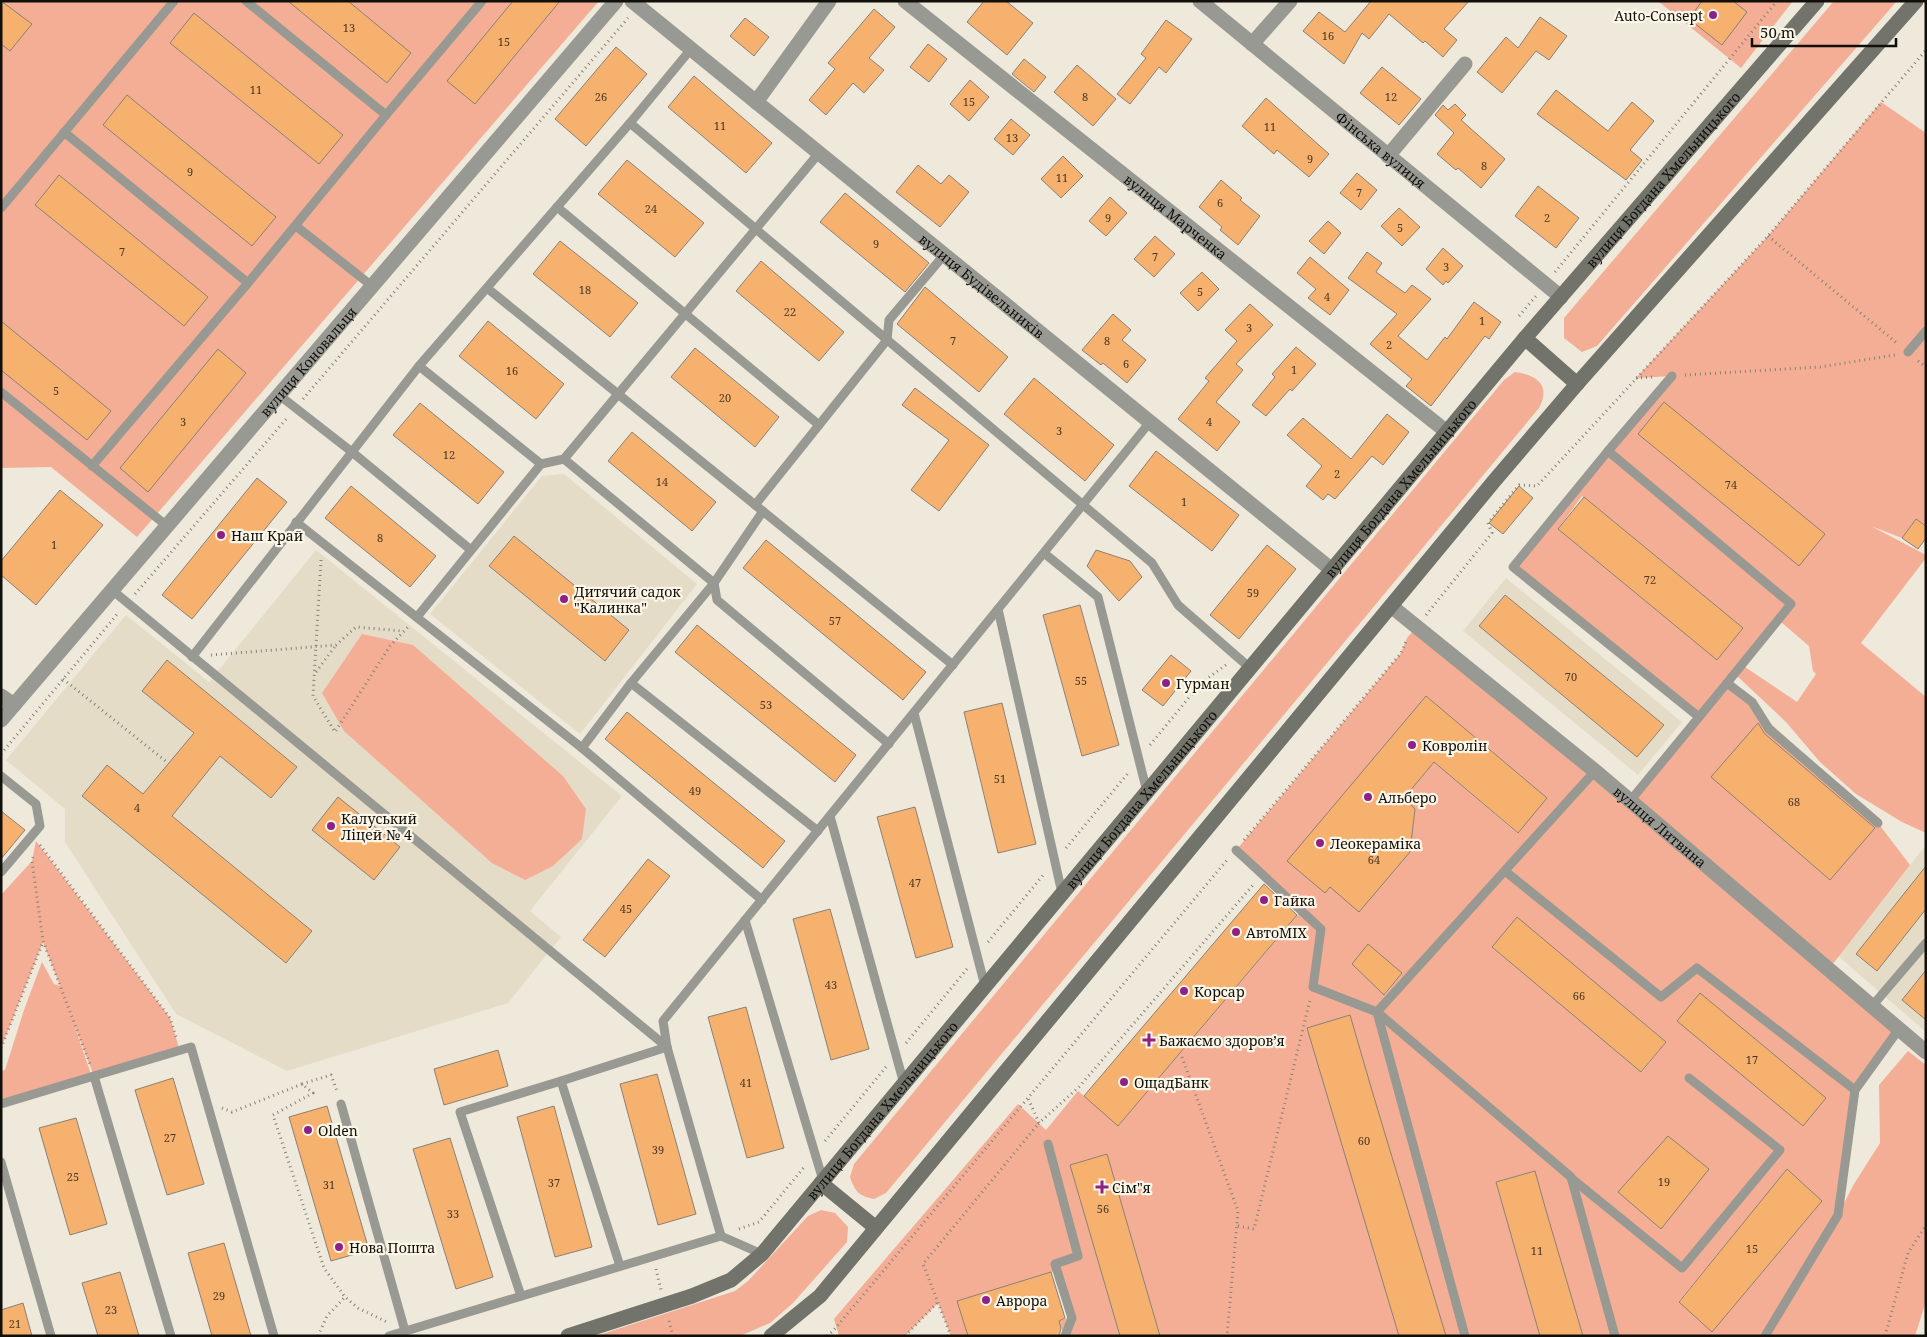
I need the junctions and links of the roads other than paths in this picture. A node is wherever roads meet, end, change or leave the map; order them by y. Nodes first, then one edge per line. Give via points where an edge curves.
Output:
1 (174, 1) edge
2 (246, 1) edge
3 (482, 1) edge
4 (616, 1) edge
5 (829, 1) edge
6 (905, 1) edge
7 (1200, 1) edge
8 (1290, 1) edge
9 (1817, 1) edge
10 (1916, 1) edge
11 (635, 4) edge
12 (1252, 44) junction
13 (691, 49) junction
14 (1465, 64) dead end
15 (756, 102) junction
16 (386, 115) junction
17 (630, 122) junction
18 (64, 132) junction
19 (819, 153) junction
20 (1388, 156) junction
21 (556, 207) junction
22 (1, 208) edge
23 (296, 226) junction
24 (755, 228) junction
25 (944, 255) junction
26 (248, 283) junction
27 (372, 286) junction
28 (487, 288) junction
29 (1561, 297) junction
30 (684, 314) junction
31 (1926, 331) edge
32 (1525, 338) junction
33 (887, 340) junction
34 (1908, 352) road end
35 (420, 366) junction
36 (1672, 376) road end
37 (1577, 384) junction
38 (1, 392) edge
39 (617, 394) junction
40 (279, 395) junction
41 (1150, 422) junction
42 (819, 425) junction
43 (1447, 432) junction
44 (1608, 451) junction
45 (352, 452) junction
46 (564, 459) junction
47 (541, 464) junction
48 (92, 466) junction
49 (755, 505) junction
50 (1082, 505) junction
51 (763, 511) junction
52 (296, 522) junction
53 (167, 526) junction
54 (471, 550) junction
55 (1044, 553) junction
56 (1332, 570) junction
57 (714, 583) junction
58 (112, 590) junction
59 (1390, 606) junction
60 (998, 609) junction
61 (417, 617) junction
62 (192, 656) junction
63 (953, 665) junction
64 (1250, 668) junction
65 (631, 683) junction
66 (1727, 683) junction
67 (1, 696) edge
68 (14, 705) junction
69 (914, 713) junction
70 (1699, 716) junction
71 (1, 720) edge
72 (889, 744) junction
73 (582, 748) junction
74 (1595, 771) junction
75 (1, 776) edge
76 (1147, 792) junction
77 (1630, 801) junction
78 (830, 816) junction
79 (1878, 823) dead end
80 (818, 831) junction
81 (1236, 850) road end
82 (1505, 871) junction
83 (1, 872) edge
84 (1062, 893) junction
85 (762, 900) junction
86 (745, 920) junction
87 (1926, 943) edge
88 (985, 986) junction
89 (1873, 1005) junction
90 (1377, 1012) junction
91 (1899, 1029) junction
92 (667, 1048) junction
93 (1926, 1052) edge
94 (94, 1076) junction
95 (1689, 1078) dead end
96 (561, 1081) junction
97 (904, 1084) junction
98 (1855, 1090) junction
99 (1, 1104) edge
100 (342, 1104) road end
101 (1048, 1144) dead end
102 (1, 1162) edge
103 (1570, 1178) junction
104 (821, 1183) junction
105 (876, 1228) junction
106 (721, 1236) junction
107 (762, 1254) junction
108 (620, 1266) junction
109 (521, 1296) junction
110 (405, 1331) junction
111 (51, 1336) edge
112 (171, 1336) edge
113 (274, 1336) edge
114 (389, 1336) edge
115 (568, 1336) edge
116 (771, 1336) edge
117 (1065, 1336) edge
118 (1465, 1336) edge
119 (1615, 1336) edge
120 (1765, 1336) edge

1 - 18 lane
2 - 16 lane
3 - 16 lane
4 - 27 street, вулиця Коновальця
5 - 15 street
6 - 43 street, вулиця Марченка
7 - 12 street, Фінська вулиця
8 - 12 street
9 - 29 street, вулиця Богдана Хмельницького
10 - 37 street
11 - 13 street, вулиця Будівельників
12 - 20 street, Фінська вулиця
13 - 15 street, вулиця Будівельників
13 - 17 lane
14 - 20 street
15 - 19 street, вулиця Будівельників
16 - 23 lane
17 - 21 lane
17 - 24 lane
18 - 22 lane
18 - 26 lane
19 - 24 lane
19 - 25 street, вулиця Будівельників
20 - 29 street, Фінська вулиця
21 - 28 lane
21 - 30 lane
23 - 26 lane
23 - 27 lane
24 - 30 lane
24 - 33 lane
25 - 33 lane via 889,320
25 - 41 street, вулиця Будівельників
26 - 48 lane
27 - 40 street, вулиця Коновальця
28 - 35 lane
28 - 39 lane
29 - 32 street, вулиця Богдана Хмельницького
30 - 39 lane
30 - 42 lane
31 - 34 lane
32 - 37 street
32 - 43 street, вулиця Богдана Хмельницького
33 - 42 lane
33 - 50 lane
35 - 45 lane
35 - 47 lane
36 - 44 lane
37 - 59 street
38 - 48 lane
39 - 46 lane
39 - 49 lane
40 - 45 lane
40 - 53 street, вулиця Коновальця
41 - 50 lane
41 - 56 street, вулиця Будівельників
42 - 49 lane
43 - 56 street, вулиця Богдана Хмельницького
44 - 66 lane via 1791,604
44 - 70 lane via 1513,567
45 - 52 lane
45 - 54 lane
46 - 47 lane
46 - 57 lane
47 - 54 lane
48 - 53 lane
49 - 51 lane
50 - 55 lane
50 - 64 lane via 1152,563 1178,605
51 - 57 lane
51 - 63 lane
52 - 61 lane
52 - 62 lane
53 - 58 street, вулиця Коновальця
54 - 61 lane
55 - 60 lane
55 - 76 lane via 1098,597
56 - 64 street, вулиця Богдана Хмельницького
57 - 65 lane
57 - 72 lane via 717,600
58 - 62 lane
58 - 68 street, вулиця Коновальця
59 - 74 street, вулиця Литвина
59 - 105 street
60 - 63 lane
60 - 84 lane
61 - 73 lane
62 - 92 lane
63 - 69 lane
64 - 76 street, вулиця Богдана Хмельницького
65 - 73 lane
65 - 80 lane
66 - 70 lane
66 - 79 lane via 1752,702 1769,729
67 - 68 street
68 - 71 street, вулиця Коновальця
69 - 72 lane
69 - 88 lane
70 - 77 lane
72 - 78 lane
73 - 85 lane
74 - 77 street, вулиця Литвина
74 - 82 lane
75 - 83 lane via 36,804 40,826
76 - 84 street, вулиця Богдана Хмельницького
77 - 89 street, вулиця Литвина
78 - 80 lane
78 - 97 lane
80 - 85 lane
81 - 90 lane via 1320,929 1313,987
82 - 90 lane
82 - 98 lane via 1661,997 1697,968
84 - 88 street, вулиця Богдана Хмельницького
85 - 86 lane
86 - 92 lane via 663,1021
86 - 104 lane via 822,1177
87 - 89 lane
88 - 97 street, вулиця Богдана Хмельницького
89 - 91 street, вулиця Литвина
90 - 103 lane
90 - 118 lane
91 - 93 street, вулиця Литвина
91 - 98 lane
92 - 96 lane
92 - 106 lane
94 - 99 lane
94 - 112 lane
94 - 113 lane via 191,1047
95 - 103 lane via 1780,1150 1682,1268
96 - 108 lane
96 - 109 lane via 460,1112
97 - 104 street, вулиця Богдана Хмельницького
98 - 120 lane via 1838,1215
100 - 110 lane
101 - 117 lane via 1078,1256 1055,1264 1072,1318
102 - 111 lane
103 - 119 lane
104 - 105 street
104 - 107 street, вулиця Богдана Хмельницького
105 - 116 street via 820,1296
106 - 107 lane
106 - 108 lane
107 - 115 street, вулиця Богдана Хмельницького via 731,1280
108 - 109 lane
109 - 110 lane
110 - 114 lane

